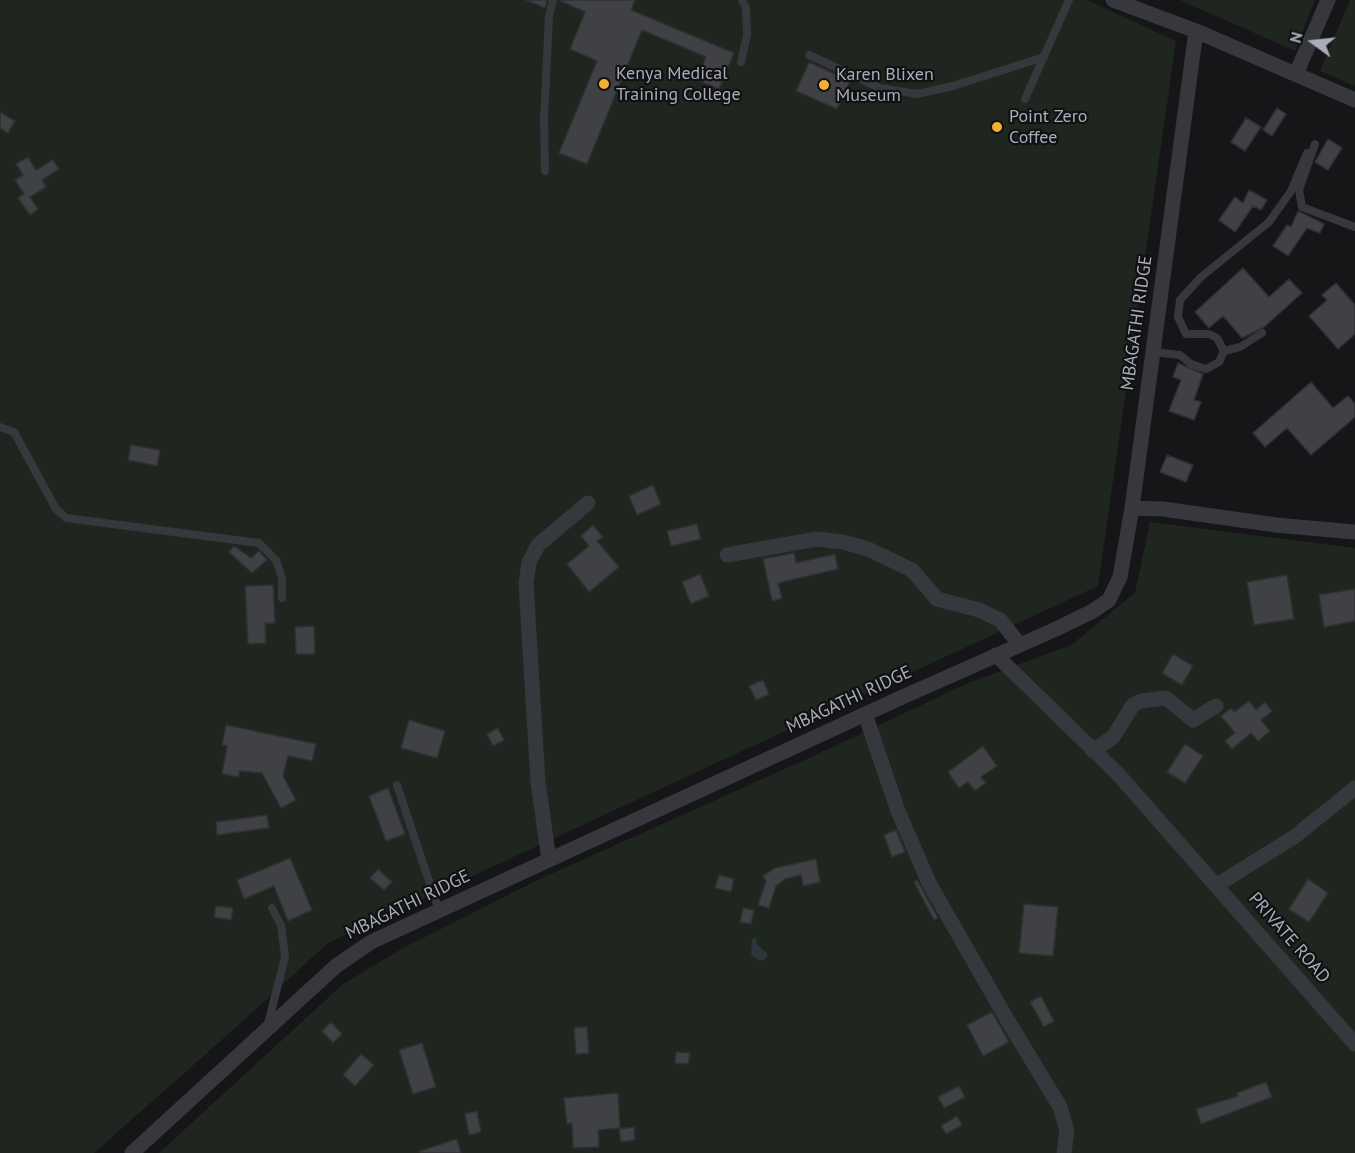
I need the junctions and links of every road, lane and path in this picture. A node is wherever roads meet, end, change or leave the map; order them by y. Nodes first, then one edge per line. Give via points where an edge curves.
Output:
1 (553, 0) edge
2 (742, 0) edge
3 (1069, 0) edge
4 (1113, 0) edge
5 (1328, 0) edge
6 (1196, 31) junction
7 (809, 55) dead end
8 (1044, 57) junction
9 (741, 62) dead end
10 (1296, 74) junction
11 (1025, 99) dead end
12 (1355, 100) edge
13 (1315, 144) dead end
14 (1307, 153) dead end
15 (545, 171) dead end
16 (1355, 227) edge
17 (1262, 333) dead end
18 (1224, 351) junction
19 (1153, 352) junction
20 (0, 427) edge
21 (588, 503) dead end
22 (1132, 508) junction
23 (1355, 532) edge
24 (727, 555) dead end
25 (282, 598) dead end
26 (1020, 645) junction
27 (996, 656) junction
28 (1216, 706) dead end
29 (865, 714) junction
30 (1094, 751) junction
31 (397, 785) dead end
32 (1355, 788) edge
33 (549, 860) junction
34 (1217, 885) junction
35 (273, 908) dead end
36 (439, 910) junction
37 (267, 1029) junction
38 (1355, 1044) edge
39 (132, 1153) edge
40 (1064, 1153) edge

1 - 15 lane via 544,118
2 - 9 lane via 747,35
3 - 8 lane
4 - 6 street
5 - 10 street
6 - 10 street
6 - 19 street, MBAGATHI RIDGE
7 - 8 lane via 869,84 917,94
8 - 11 lane
10 - 12 street
13 - 16 lane via 1299,190 1302,207
14 - 18 lane via 1291,191 1269,222 1179,300 1179,316 1186,334 1209,334 1217,338
17 - 18 lane via 1240,347
18 - 19 lane via 1220,362 1206,369 1180,355
19 - 22 street, MBAGATHI RIDGE
20 - 25 lane via 14,432 56,509 66,518 259,543 276,560 282,578
21 - 33 street via 538,545 529,562 526,585 538,782
22 - 23 street
22 - 26 street, MBAGATHI RIDGE via 1120,577 1108,600
24 - 26 street via 817,539 868,549 912,570 937,599 1000,620
26 - 27 street, MBAGATHI RIDGE
27 - 29 street, MBAGATHI RIDGE
27 - 30 street, PRIVATE ROAD
28 - 30 street via 1193,720 1166,698 1141,701 1133,705 1113,737
29 - 33 street, MBAGATHI RIDGE
29 - 40 street via 928,883 1060,1107 1067,1131
30 - 34 street, PRIVATE ROAD
31 - 36 lane
32 - 34 street, PRIVATE ROAD via 1294,837
33 - 36 street, MBAGATHI RIDGE
34 - 38 street, PRIVATE ROAD
35 - 37 lane via 281,925 285,957
36 - 37 street, MBAGATHI RIDGE via 354,952
37 - 39 street, MBAGATHI RIDGE

